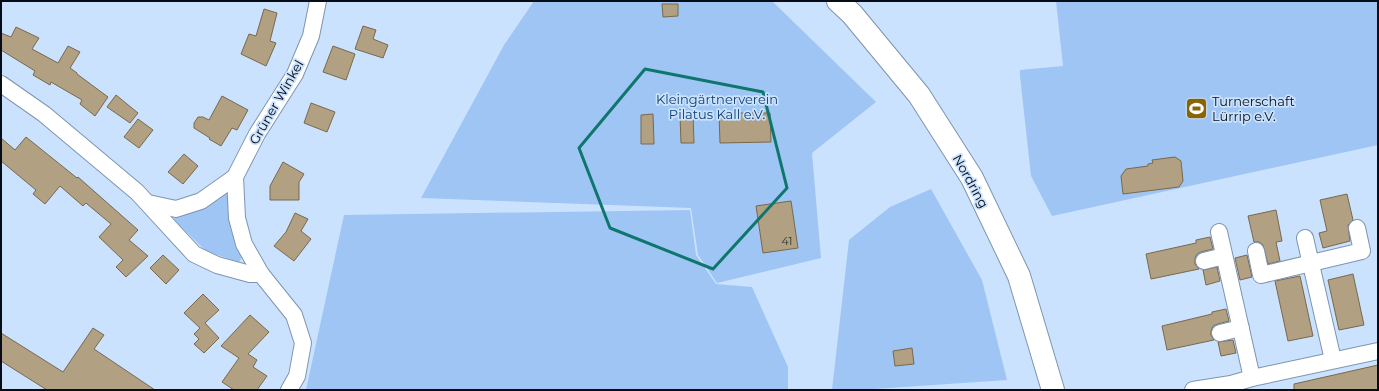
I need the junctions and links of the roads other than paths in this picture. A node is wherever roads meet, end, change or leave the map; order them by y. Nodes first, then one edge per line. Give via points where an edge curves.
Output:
1 (318, 1) edge
2 (838, 1) edge
3 (1, 84) edge
4 (235, 177) junction
5 (148, 203) junction
6 (1357, 228) dead end
7 (1219, 232) dead end
8 (1305, 238) dead end
9 (1256, 251) dead end
10 (1224, 256) junction
11 (1204, 261) dead end
12 (1311, 264) junction
13 (261, 274) junction
14 (1241, 328) junction
15 (1220, 333) dead end
16 (1378, 351) edge
17 (1333, 360) junction
18 (1252, 378) junction
19 (1232, 387) edge
20 (289, 390) edge
21 (1054, 390) edge
22 (1193, 390) edge

1 - 4 street, Grüner Winkel via 311,36 295,74 257,134
2 - 21 main road, Nordring via 852,14 919,95 972,178 1019,276
3 - 5 street via 44,114
4 - 5 street, Grüner Winkel via 201,202 176,209
4 - 13 street, Grüner Winkel via 237,218 244,244
5 - 13 street via 194,254 217,265 250,274
6 - 12 street via 1362,251
7 - 10 street
8 - 12 street
9 - 12 street via 1261,275
10 - 11 street
10 - 14 street
12 - 17 street
13 - 20 street, Grüner Winkel via 294,315 302,343 296,376
14 - 15 street
14 - 18 street
16 - 17 street
17 - 18 street
18 - 19 street
19 - 22 street

